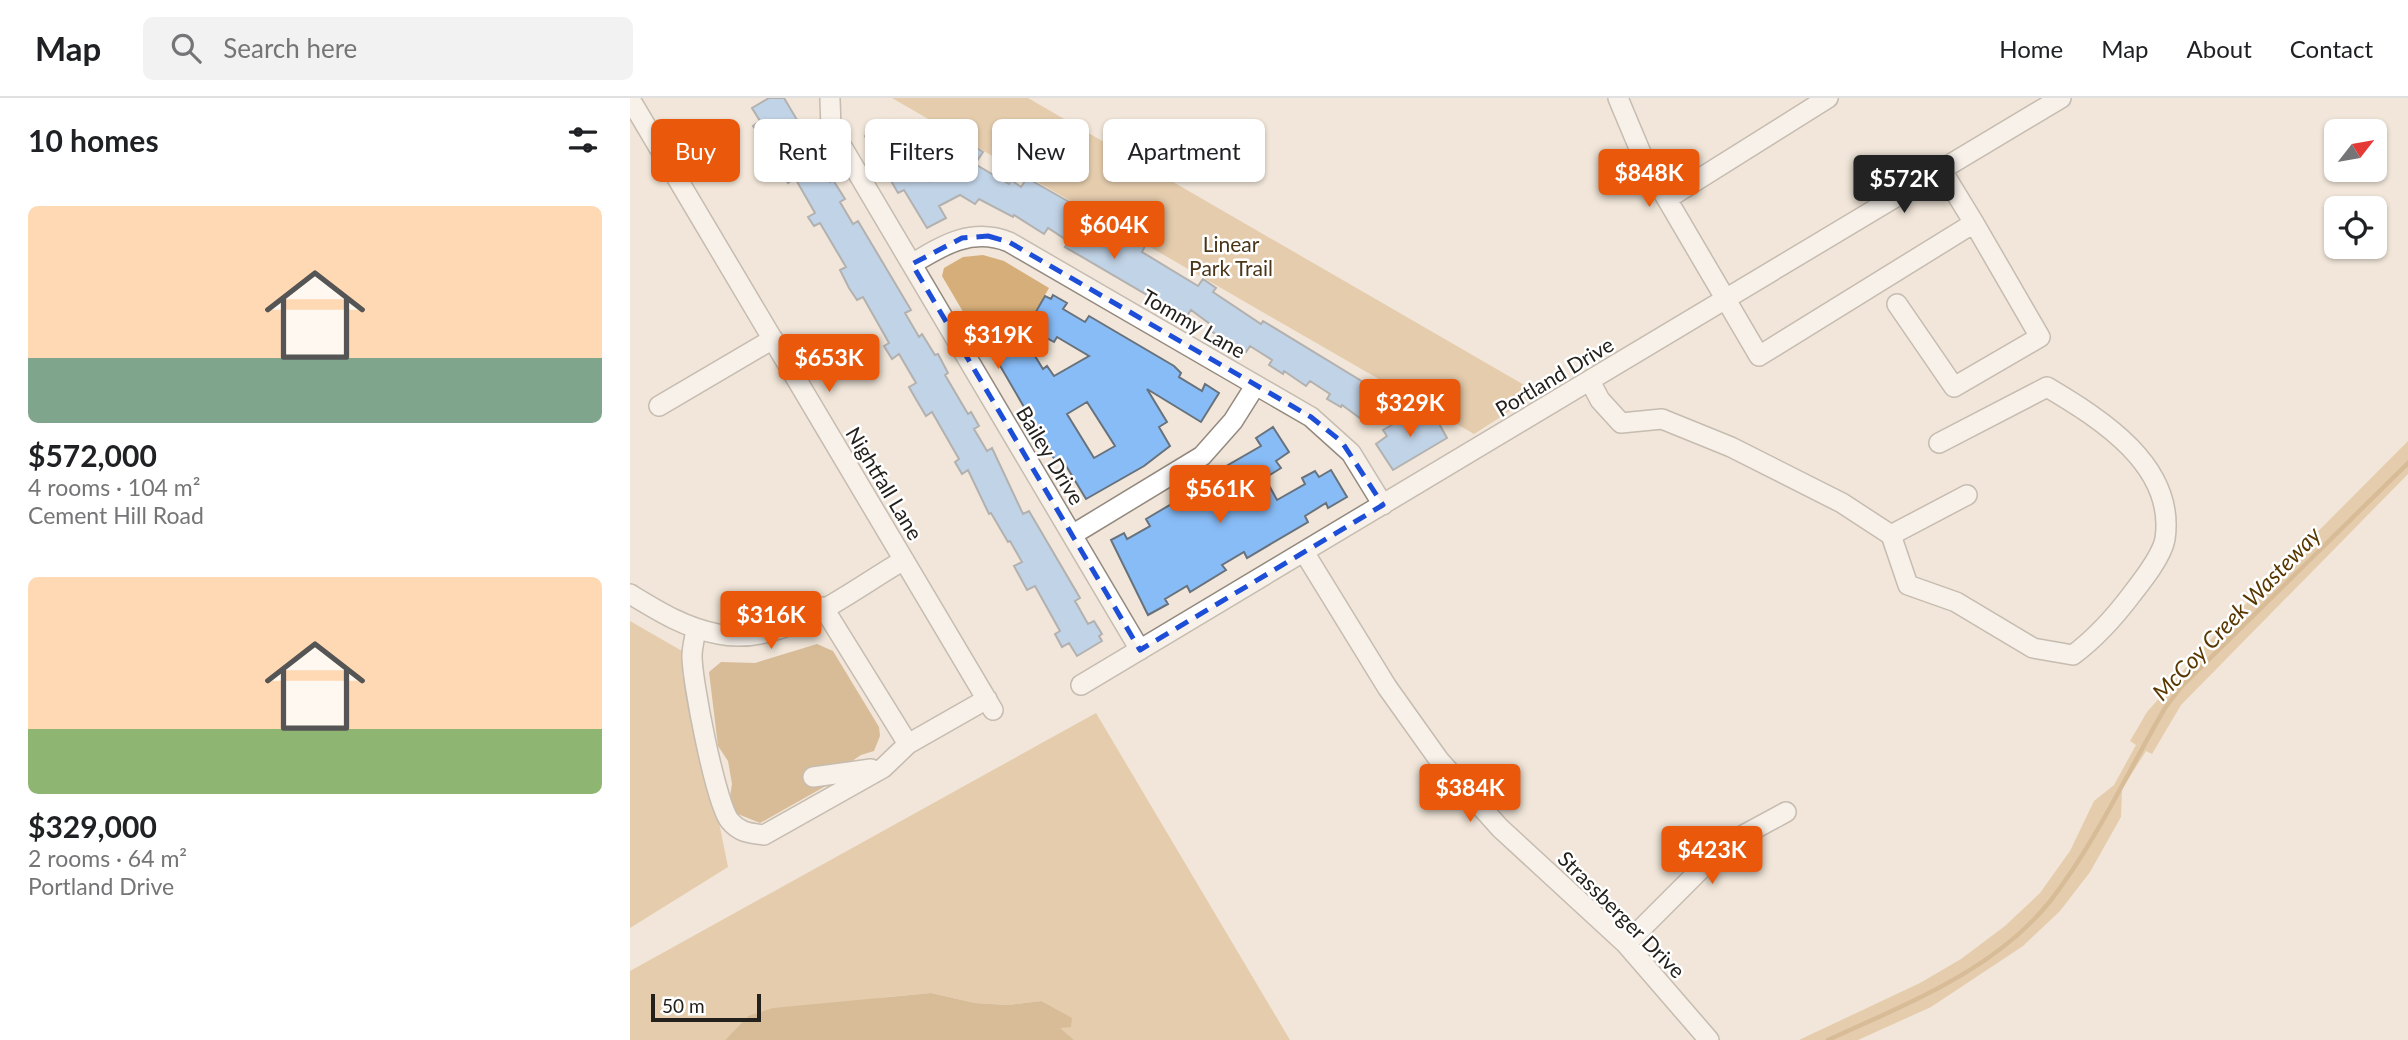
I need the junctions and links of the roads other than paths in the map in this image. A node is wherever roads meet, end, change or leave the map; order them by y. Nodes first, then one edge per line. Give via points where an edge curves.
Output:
1 (1618, 98) edge
2 (1828, 98) edge
3 (2061, 98) edge
4 (630, 99) edge
5 (830, 100) dead end
6 (1941, 169) junction
7 (1667, 199) junction
8 (1975, 223) junction
9 (912, 264) junction
10 (1726, 298) junction
11 (1897, 303) dead end
12 (773, 339) junction
13 (1590, 381) junction
14 (1255, 386) junction
15 (659, 406) dead end
16 (1939, 443) dead end
17 (1967, 495) dead end
18 (1383, 505) junction
19 (1891, 534) junction
20 (1072, 535) junction
21 (1304, 552) junction
22 (904, 560) junction
23 (630, 594) edge
24 (823, 607) junction
25 (696, 629) junction
26 (1140, 650) junction
27 (1081, 685) dead end
28 (908, 744) junction
29 (883, 768) junction
30 (813, 777) dead end
31 (1786, 812) dead end
32 (1626, 944) junction
33 (1709, 1040) edge

1 - 7 street via 1644,160
2 - 7 street
3 - 6 street, Portland Drive
4 - 12 street, Nightfall Lane
5 - 9 street, Bailey Drive via 831,128
6 - 8 street
6 - 10 street, Portland Drive
7 - 10 street
8 - 10 street via 1759,356
8 - 11 street via 2040,337 1954,387
9 - 14 street, Tommy Lane via 962,238 998,238
9 - 20 street, Bailey Drive
10 - 13 street, Portland Drive
12 - 15 street
12 - 22 street, Nightfall Lane
13 - 18 street, Portland Drive
13 - 19 street via 1621,424 1661,419 1673,423 1842,503
14 - 18 street, Tommy Lane via 1311,417 1342,442
14 - 20 street via 1233,421 1202,456
16 - 19 street via 2047,387 2099,417 2146,464 2166,509 2165,541 2141,584 2100,635 2073,655 2034,648 1956,602 1908,585
17 - 19 street
18 - 21 street, Portland Drive
20 - 26 street, Bailey Drive
21 - 26 street, Portland Drive
21 - 32 street, Strassberger Drive via 1387,687 1439,760 1500,828
22 - 24 street
22 - 28 street, Nightfall Lane via 990,705
23 - 25 street
24 - 25 street via 771,631 720,635
24 - 28 street
25 - 29 street via 692,655 696,688 715,778 728,819 741,832 764,835
26 - 27 street, Portland Drive
28 - 29 street
29 - 30 street
31 - 32 street via 1726,845
32 - 33 street, Strassberger Drive

